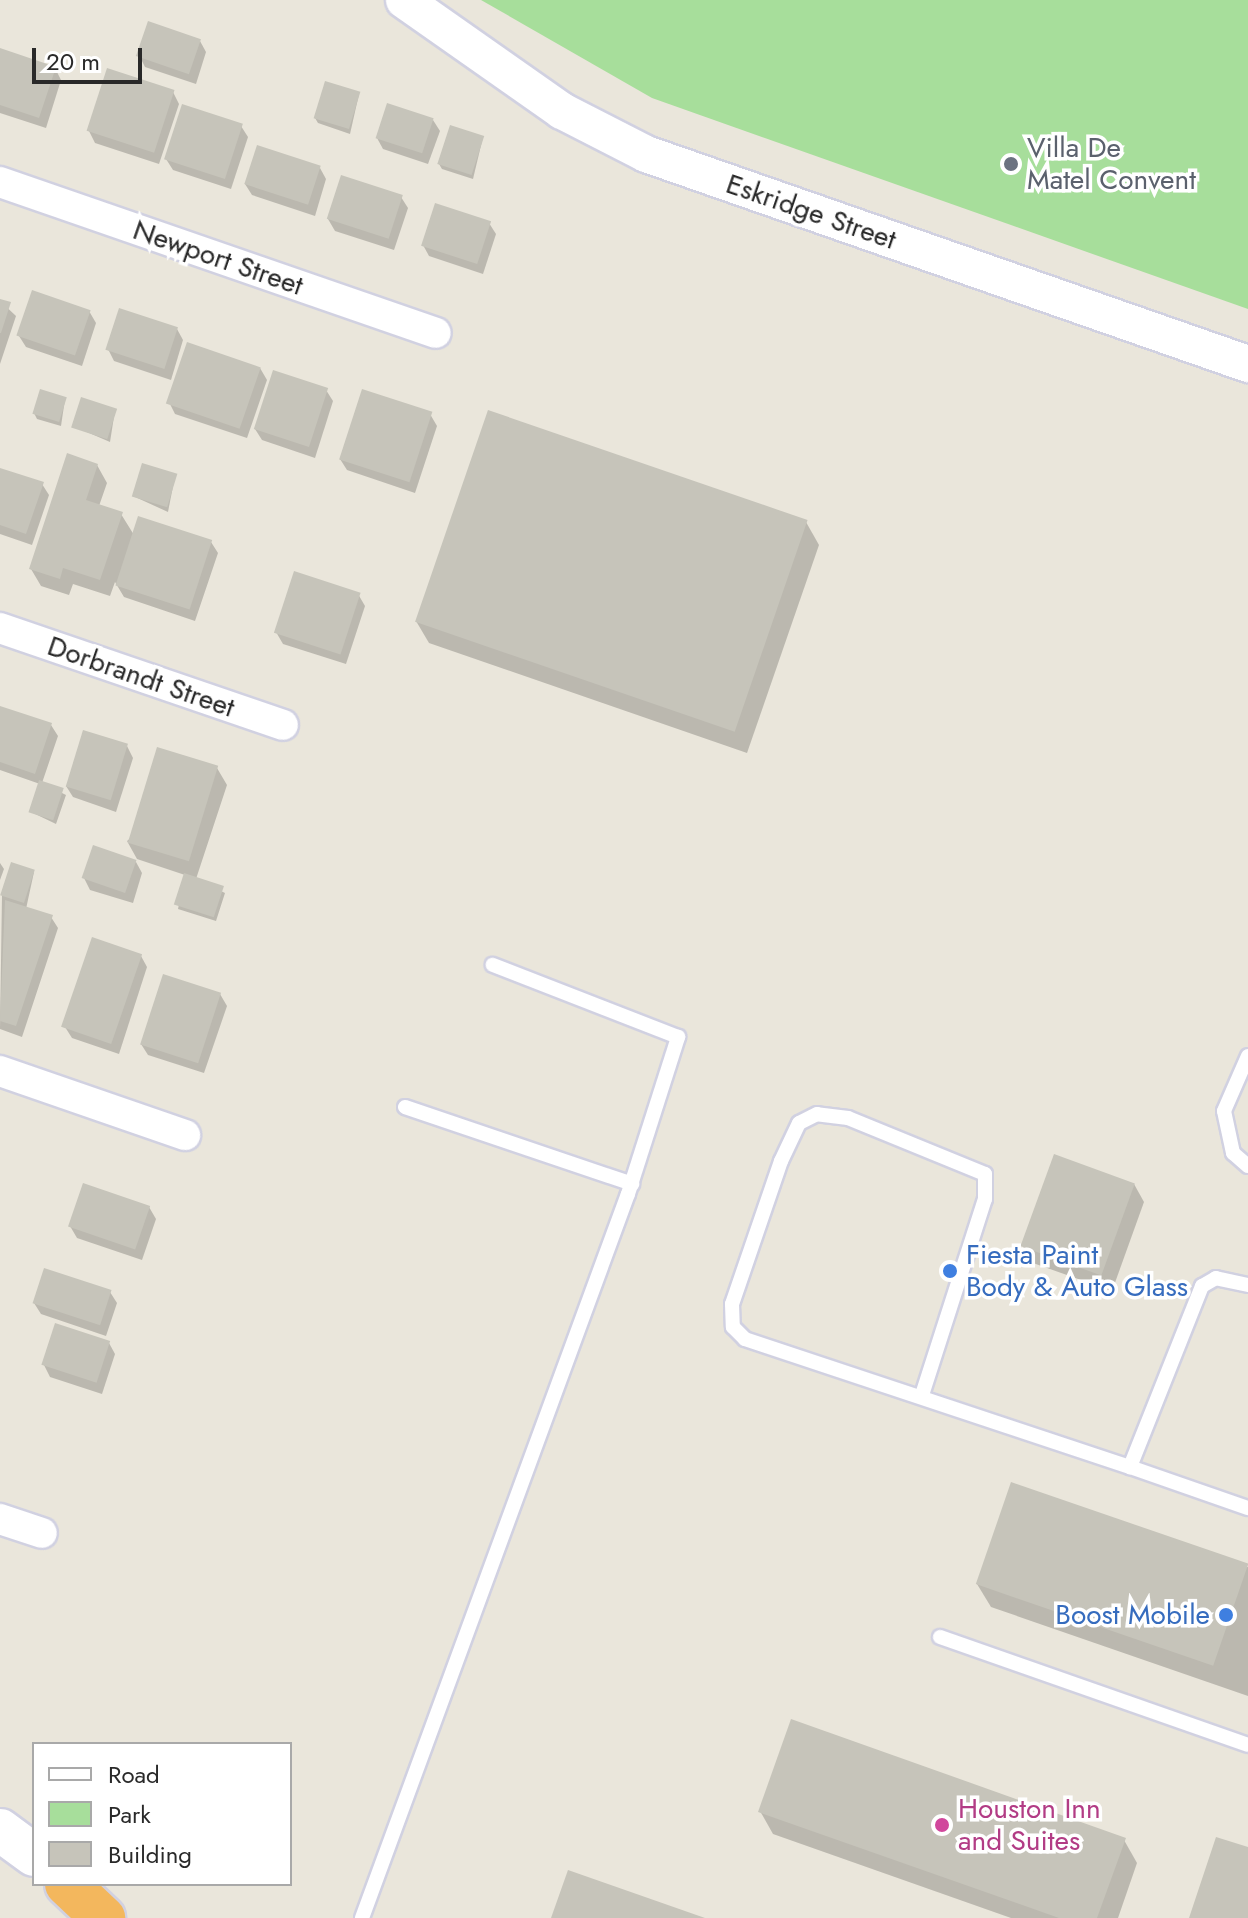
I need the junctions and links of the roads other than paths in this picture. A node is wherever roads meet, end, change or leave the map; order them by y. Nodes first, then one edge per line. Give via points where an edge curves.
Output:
1 (404, 0) edge
2 (0, 182) edge
3 (436, 333) dead end
4 (1248, 364) edge
5 (0, 628) edge
6 (283, 725) dead end
7 (493, 965) dead end
8 (1248, 1056) edge
9 (0, 1071) edge
10 (405, 1107) dead end
11 (185, 1135) dead end
12 (1248, 1166) edge
13 (632, 1184) junction
14 (1248, 1285) edge
15 (922, 1395) junction
16 (1130, 1467) junction
17 (1248, 1508) edge
18 (0, 1519) edge
19 (42, 1533) dead end
20 (940, 1637) dead end
21 (1248, 1745) edge
22 (0, 1830) edge
23 (32, 1854) edge
24 (69, 1886) edge
25 (79, 1886) edge
26 (103, 1918) edge
27 (126, 1918) edge
28 (362, 1918) edge

1 - 4 street, Eskridge Street via 562,111 646,154
2 - 3 street, Newport Street
5 - 6 street, Dorbrandt Street
7 - 13 lane via 678,1037
8 - 12 lane via 1224,1111 1233,1153
9 - 11 street
10 - 13 lane
13 - 28 lane
14 - 16 lane via 1216,1278 1202,1286
15 - 15 lane via 745,1339 733,1327 732,1304 781,1161 799,1123 817,1114 848,1118 985,1174 985,1199
15 - 16 lane
16 - 17 lane
18 - 19 street
20 - 21 lane
22 - 23 main road
24 - 26 highway
25 - 27 main road

